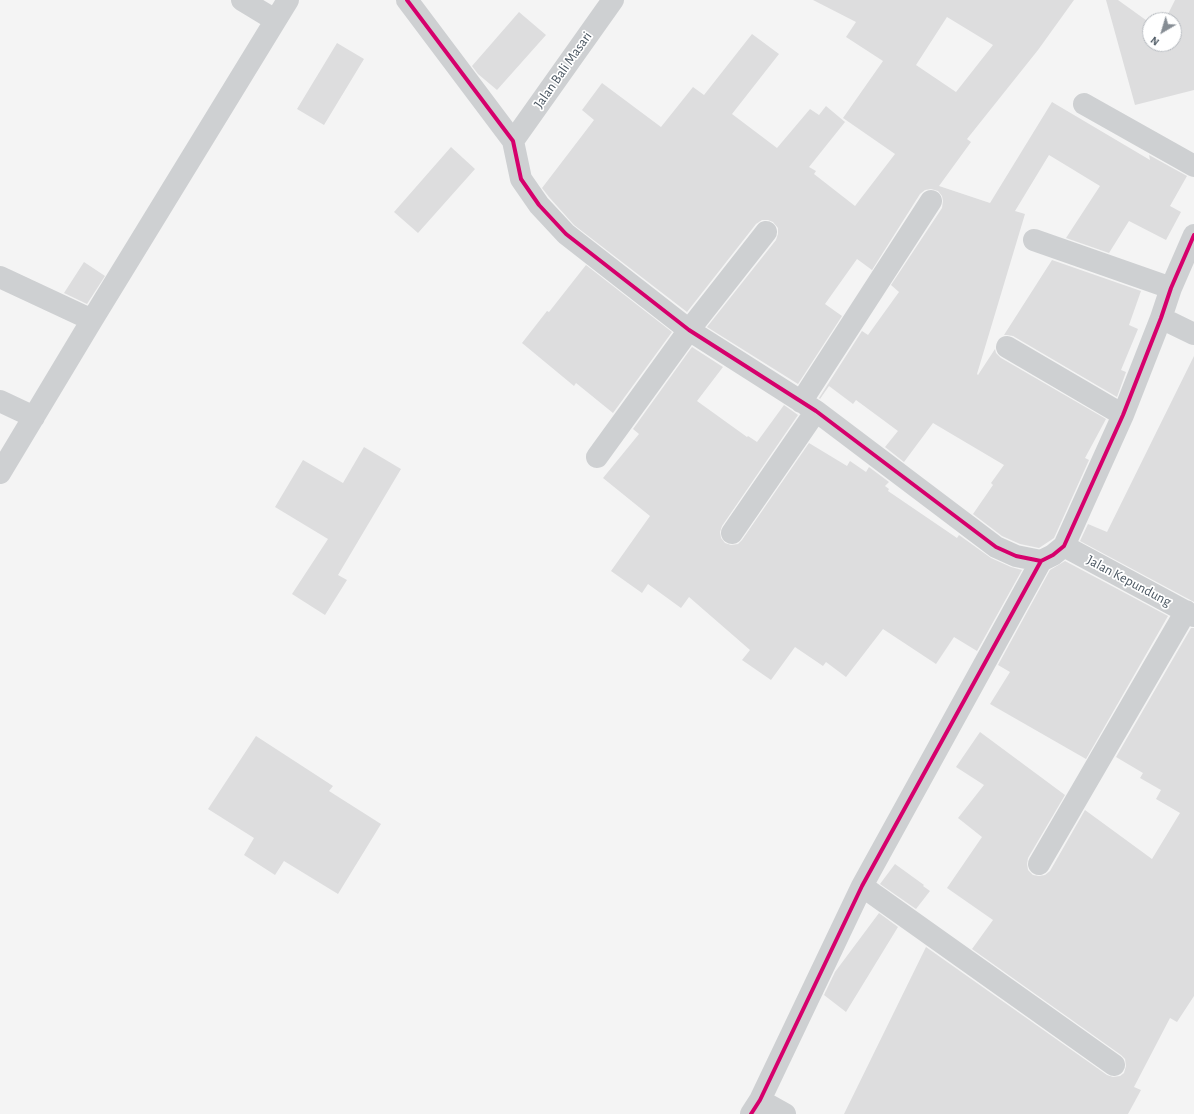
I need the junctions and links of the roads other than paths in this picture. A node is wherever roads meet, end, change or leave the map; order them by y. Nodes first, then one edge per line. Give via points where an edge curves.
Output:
1 (242, 0) edge
2 (288, 0) edge
3 (407, 0) edge
4 (613, 0) edge
5 (275, 20) junction
6 (1084, 104) dead end
7 (513, 141) junction
8 (1194, 166) edge
9 (931, 201) dead end
10 (766, 232) dead end
11 (1194, 235) edge
12 (1034, 240) dead end
13 (0, 277) edge
14 (1171, 288) junction
15 (1161, 318) junction
16 (92, 320) junction
17 (689, 330) junction
18 (1194, 334) edge
19 (1007, 346) dead end
20 (0, 401) edge
21 (809, 406) junction
22 (1123, 415) junction
23 (34, 417) junction
24 (596, 457) dead end
25 (0, 473) edge
26 (732, 533) dead end
27 (1064, 546) junction
28 (1041, 561) junction
29 (1190, 614) edge
30 (1039, 864) dead end
31 (862, 886) junction
32 (1114, 1065) dead end
33 (755, 1107) edge
34 (785, 1114) edge

1 - 5 street
2 - 5 street
3 - 7 street
4 - 7 street, Jalan Bali Masari
5 - 16 street
6 - 8 street
7 - 17 street via 521,179 539,205 566,234
9 - 21 street
10 - 17 street
11 - 14 street
12 - 14 street
13 - 16 street
14 - 15 street
15 - 18 street
15 - 22 street
16 - 23 street
17 - 21 street
17 - 24 street
19 - 22 street
20 - 23 street
21 - 26 street
21 - 28 street via 996,547 1016,556
22 - 27 street
23 - 25 street
27 - 28 street via 1054,555
27 - 29 street, Jalan Kepundung
28 - 31 street
29 - 30 street
31 - 32 street
31 - 33 street
33 - 34 street

